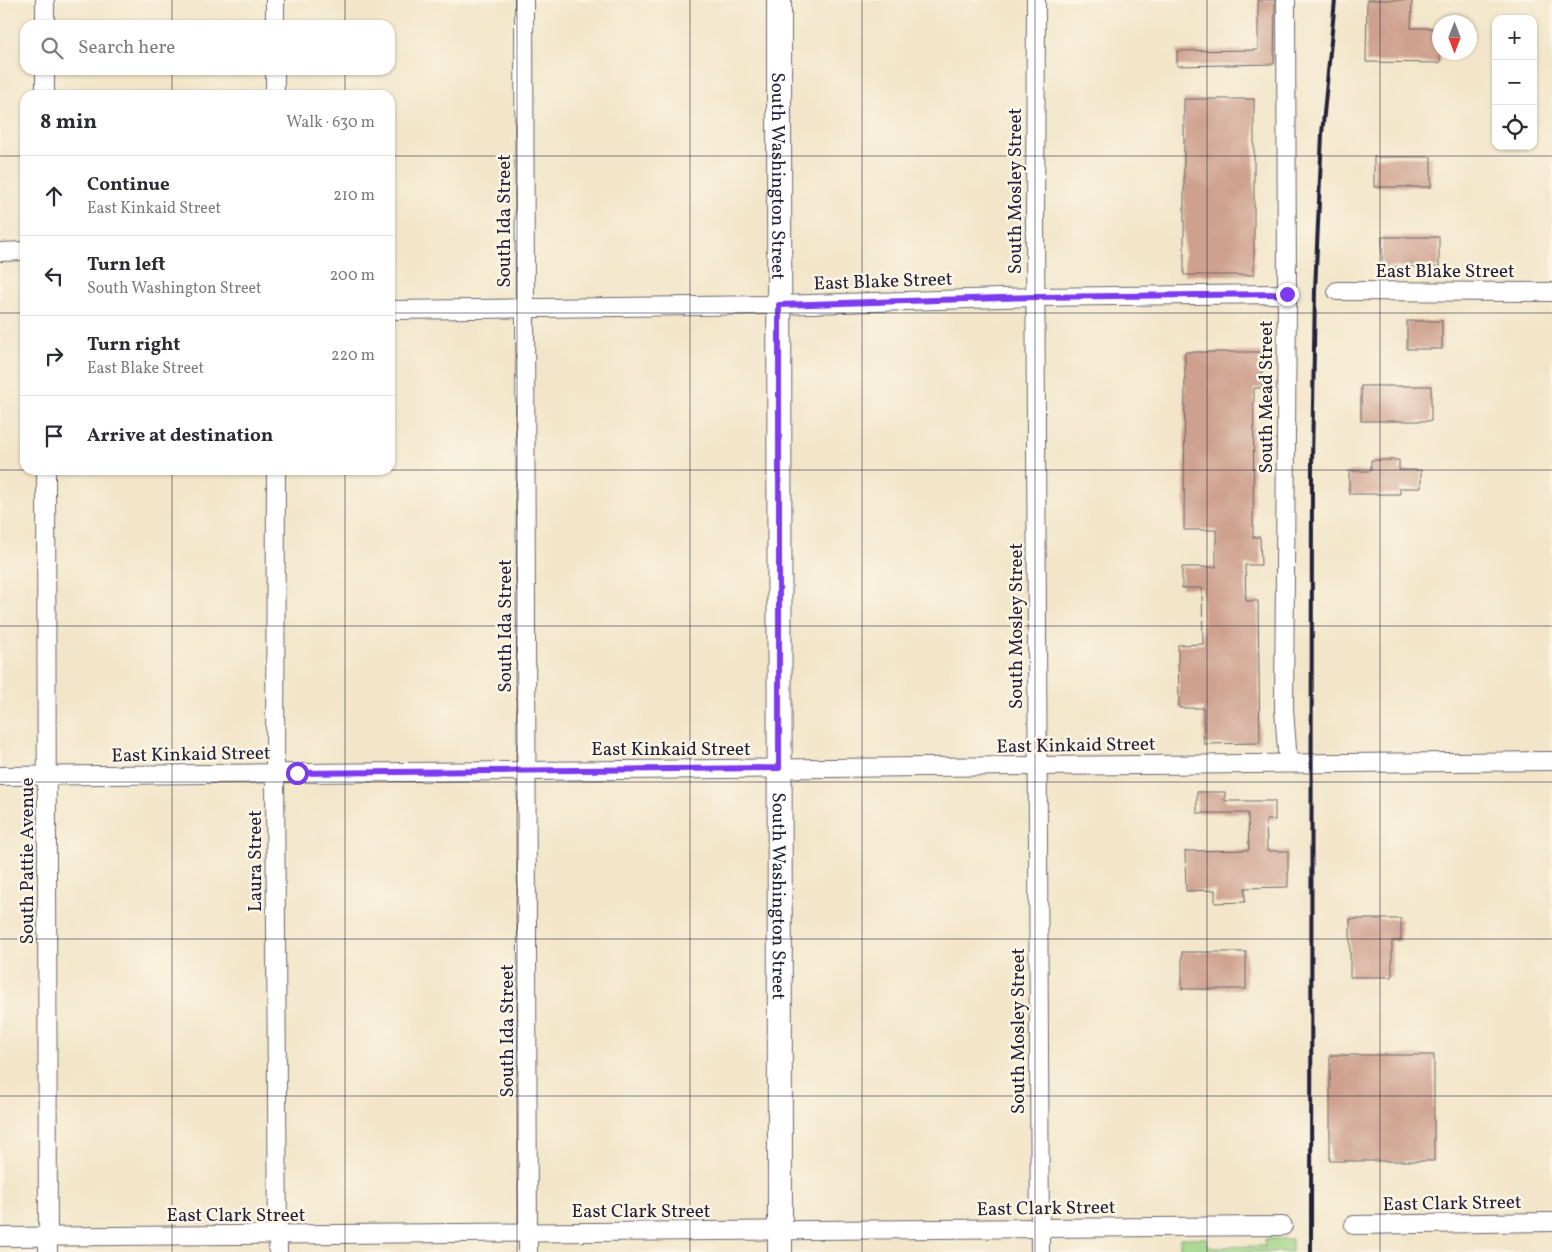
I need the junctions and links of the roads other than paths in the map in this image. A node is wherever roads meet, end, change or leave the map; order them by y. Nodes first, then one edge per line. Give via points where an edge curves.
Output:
1 (45, 0) edge
2 (274, 0) edge
3 (524, 0) edge
4 (780, 0) edge
5 (1036, 0) edge
6 (1286, 0) edge
7 (45, 20) edge
8 (275, 20) edge
9 (45, 75) edge
10 (275, 75) edge
11 (45, 90) edge
12 (275, 90) edge
13 (0, 252) edge
14 (20, 252) edge
15 (1337, 291) dead end
16 (1552, 292) edge
17 (1287, 294) junction
18 (1035, 297) junction
19 (779, 305) junction
20 (524, 308) junction
21 (395, 310) edge
22 (46, 475) edge
23 (276, 475) edge
24 (1552, 761) edge
25 (1288, 763) junction
26 (1037, 766) junction
27 (779, 768) junction
28 (526, 770) junction
29 (275, 773) junction
30 (0, 776) edge
31 (47, 776) junction
32 (1552, 1222) edge
33 (1354, 1225) dead end
34 (1283, 1226) dead end
35 (1040, 1228) junction
36 (528, 1232) junction
37 (0, 1237) edge
38 (780, 1241) edge
39 (278, 1243) edge
40 (48, 1244) edge
41 (528, 1252) edge
42 (1040, 1252) edge

1 - 7 street
2 - 8 street
3 - 20 street, South Ida Street
4 - 19 street, South Washington Street
5 - 18 street, South Mosley Street
6 - 17 street, South Mead Street
9 - 11 street
10 - 12 street
13 - 14 street
15 - 16 street, East Blake Street
17 - 18 street, East Blake Street
17 - 25 street, South Mead Street via 1284,709
18 - 19 street, East Blake Street
18 - 26 street, South Mosley Street
19 - 20 street, East Blake Street
19 - 27 street, South Washington Street
20 - 21 street, East Blake Street
20 - 28 street, South Ida Street
22 - 31 street, South Pattie Avenue
23 - 29 street, Laura Street
24 - 25 street, East Kinkaid Street
25 - 26 street, East Kinkaid Street
26 - 27 street, East Kinkaid Street
26 - 35 street, South Mosley Street
27 - 28 street, East Kinkaid Street
27 - 38 street, South Washington Street
28 - 29 street, East Kinkaid Street
28 - 36 street, South Ida Street
29 - 31 street, East Kinkaid Street
29 - 39 street, Laura Street
30 - 31 street, East Kinkaid Street
31 - 40 street, South Pattie Avenue
32 - 33 street, East Clark Street
34 - 35 street, East Clark Street
35 - 38 street, East Clark Street
35 - 42 street, South Mosley Street
36 - 38 street, East Clark Street
36 - 39 street, East Clark Street
36 - 41 street, South Ida Street
37 - 40 street, East Clark Street
39 - 40 street, East Clark Street

